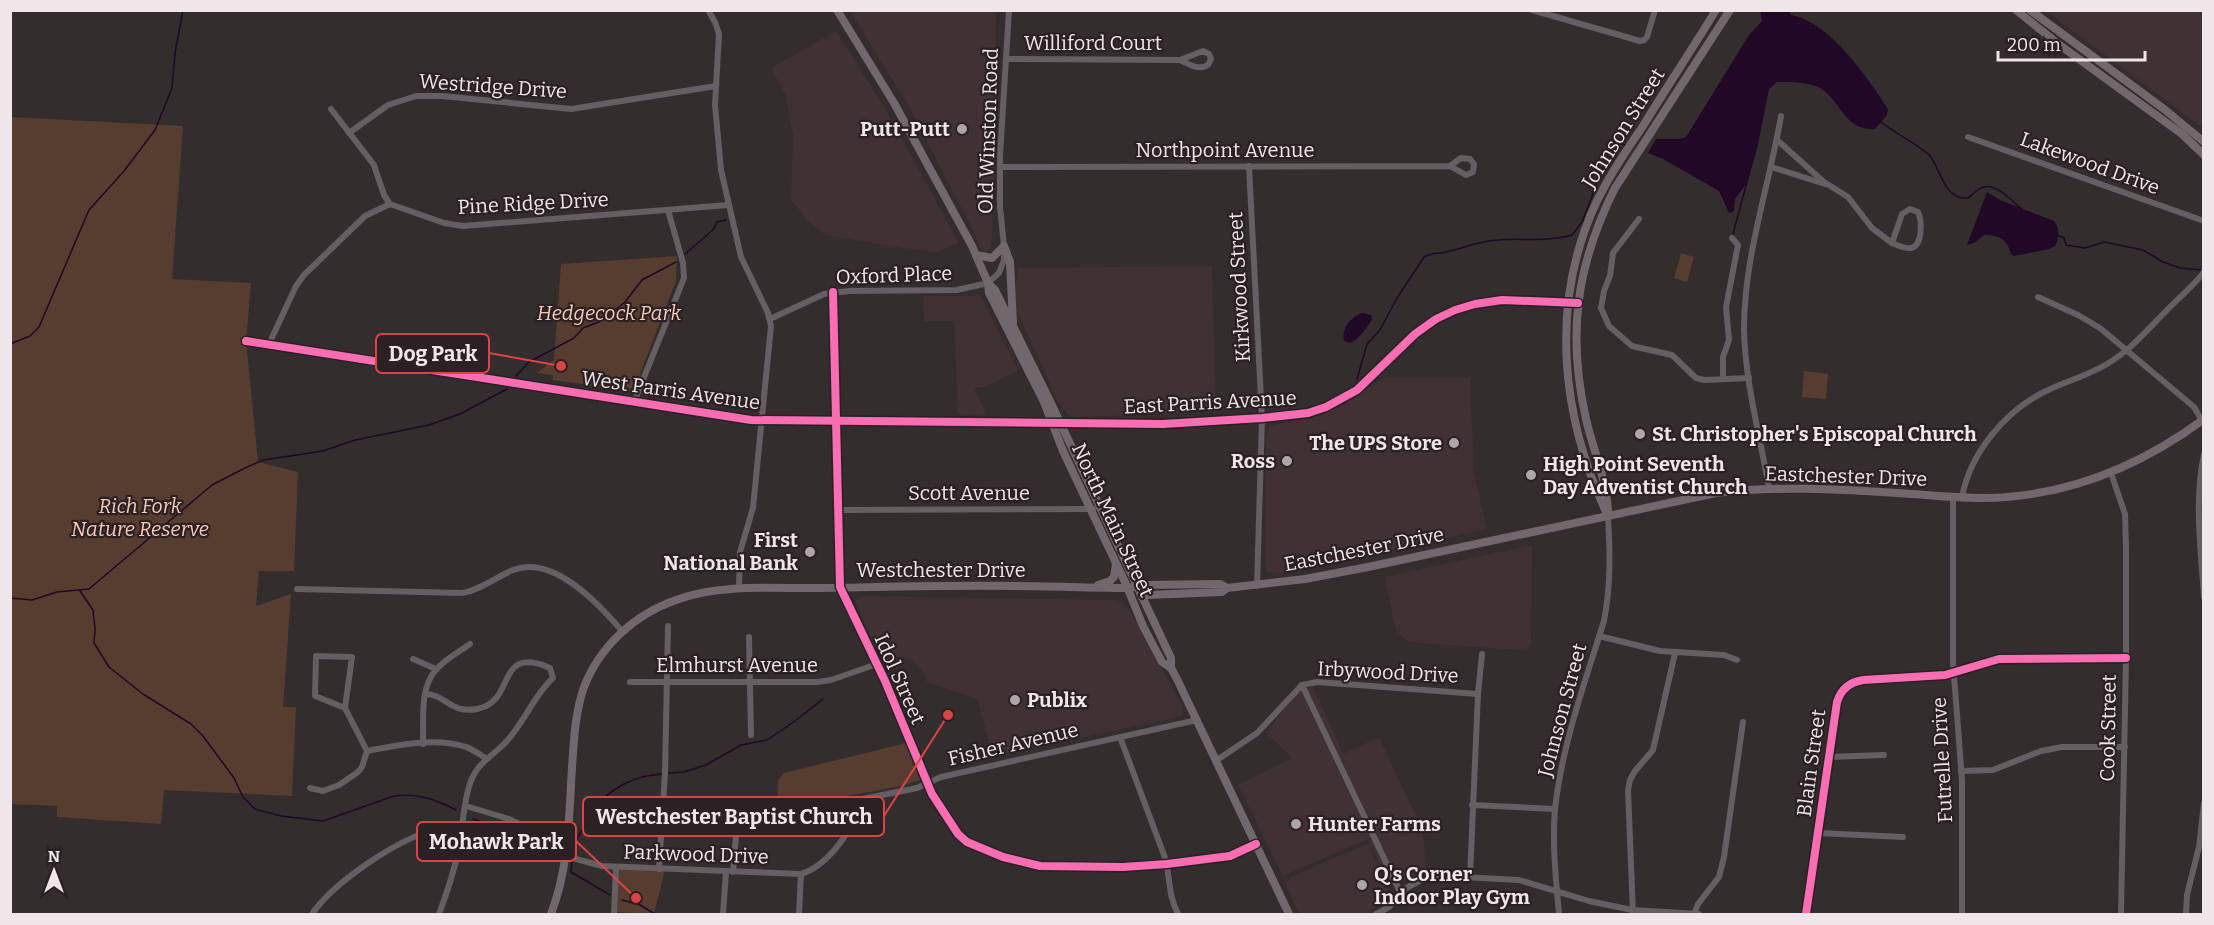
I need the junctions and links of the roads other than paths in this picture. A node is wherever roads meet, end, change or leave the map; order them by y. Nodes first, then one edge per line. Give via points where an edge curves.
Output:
1 (708, 10) edge
2 (837, 10) edge
3 (1009, 10) edge
4 (1532, 10) edge
5 (1655, 10) edge
6 (1716, 10) edge
7 (1730, 10) edge
8 (2016, 10) edge
9 (2030, 10) edge
10 (1006, 59) junction
11 (1180, 60) dead end
12 (716, 86) junction
13 (331, 109) dead end
14 (1781, 116) dead end
15 (349, 133) junction
16 (1968, 137) dead end
17 (1777, 140) junction
18 (2204, 142) edge
19 (2204, 155) edge
20 (1249, 166) junction
21 (1450, 166) dead end
22 (1000, 167) junction
23 (1771, 168) junction
24 (1830, 186) junction
25 (390, 204) junction
26 (728, 205) junction
27 (668, 210) junction
28 (1639, 219) dead end
29 (2203, 219) edge
30 (1732, 238) dead end
31 (1892, 243) junction
32 (1004, 246) junction
33 (976, 255) junction
34 (2204, 272) edge
35 (988, 283) junction
36 (833, 292) junction
37 (2038, 297) dead end
38 (1567, 302) junction
39 (1578, 303) junction
40 (770, 319) junction
41 (1014, 329) junction
42 (246, 341) dead end
43 (269, 344) junction
44 (2126, 350) junction
45 (1749, 378) junction
46 (1723, 379) junction
47 (634, 402) junction
48 (1262, 418) junction
49 (762, 421) junction
50 (837, 421) junction
51 (2203, 421) edge
52 (1055, 424) junction
53 (2204, 454) edge
54 (2111, 473) junction
55 (1769, 488) junction
56 (1957, 497) junction
57 (1100, 507) junction
58 (839, 510) junction
59 (1090, 510) junction
60 (1608, 516) junction
61 (1115, 560) junction
62 (1257, 586) junction
63 (840, 587) junction
64 (1076, 588) junction
65 (1132, 588) junction
66 (1227, 588) junction
67 (297, 589) dead end
68 (739, 589) junction
69 (1179, 594) junction
70 (2204, 597) edge
71 (1152, 620) junction
72 (668, 626) dead end
73 (622, 631) junction
74 (1599, 636) junction
75 (749, 637) dead end
76 (470, 644) dead end
77 (1675, 653) junction
78 (1482, 654) dead end
79 (2126, 658) junction
80 (413, 659) dead end
81 (1737, 660) dead end
82 (877, 664) junction
83 (1171, 668) junction
84 (436, 669) junction
85 (1954, 673) junction
86 (668, 681) junction
87 (630, 682) dead end
88 (748, 682) junction
89 (1302, 685) junction
90 (426, 694) junction
91 (1478, 694) junction
92 (345, 708) junction
93 (1197, 720) junction
94 (1743, 722) dead end
95 (751, 735) dead end
96 (1120, 737) junction
97 (423, 744) junction
98 (2125, 747) junction
99 (367, 751) junction
100 (1884, 755) dead end
101 (1828, 758) junction
102 (487, 759) junction
103 (1217, 760) junction
104 (1961, 771) junction
105 (927, 784) junction
106 (310, 788) dead end
107 (868, 798) junction
108 (2204, 803) edge
109 (1472, 805) junction
110 (466, 806) junction
111 (661, 808) junction
112 (1555, 809) junction
113 (738, 811) junction
114 (462, 828) junction
115 (1818, 833) junction
116 (1903, 837) dead end
117 (1256, 844) junction
118 (566, 852) junction
119 (1167, 864) junction
120 (616, 868) junction
121 (660, 869) junction
122 (726, 872) junction
123 (733, 872) junction
124 (801, 874) junction
125 (1470, 877) junction
126 (1555, 889) junction
127 (1401, 894) junction
128 (1633, 913) edge
129 (1696, 914) edge
130 (312, 915) edge
131 (439, 915) edge
132 (551, 915) edge
133 (614, 915) edge
134 (723, 915) edge
135 (799, 915) edge
136 (1178, 915) edge
137 (1289, 915) edge
138 (1376, 915) edge
139 (1559, 915) edge
140 (1806, 915) edge
141 (1962, 915) edge
142 (2121, 915) edge
143 (2186, 915) edge

1 - 12 street via 719,34
2 - 33 main road, North Main Street
3 - 10 street, Old Winston Road
4 - 5 street via 1640,41 1647,37
6 - 38 main road, Johnson Street via 1606,183 1586,229
7 - 39 main road, Johnson Street via 1604,211
8 - 19 main road via 2182,134
9 - 18 main road
10 - 11 street, Williford Court
10 - 22 street, Old Winston Road
12 - 15 street, Westridge Drive via 571,108 416,96 388,105
12 - 26 street via 717,141
13 - 15 street
14 - 17 street
15 - 25 street via 374,165
16 - 29 street, Lakewood Drive
17 - 23 street
17 - 24 street
20 - 21 street, Northpoint Avenue
20 - 22 street, Northpoint Avenue
20 - 48 street, Kirkwood Street
22 - 32 street, Old Winston Road
23 - 24 street
23 - 45 street via 1756,230 1745,303
24 - 31 street via 1848,197 1872,228
25 - 27 street, Pine Ridge Drive via 463,226
25 - 43 street via 365,216 304,275
26 - 27 street, Pine Ridge Drive
26 - 40 street via 741,257
27 - 47 street via 684,278
28 - 46 street via 1613,253 1601,302 1605,319 1632,346 1672,355 1696,378
30 - 46 street via 1738,245 1726,307 1729,340 1723,357
31 - 31 street via 1910,248 1916,245 1918,212 1904,211
32 - 33 main road via 992,258
32 - 35 street, Old Winston Road via 1002,266
32 - 41 main road via 1010,262
33 - 35 main road, North Main Street
34 - 44 street, Futrelle Drive
35 - 36 street, Oxford Place via 957,290
35 - 41 main road, North Main Street
35 - 52 main road, North Main Street via 989,293
36 - 40 street, Oxford Place via 813,297
36 - 50 street, Idol Street
37 - 44 street via 2088,320
38 - 39 street, East Parris Avenue
38 - 48 street, East Parris Avenue via 1502,300 1455,310 1415,334 1373,376 1343,399 1308,413
38 - 60 main road, Johnson Street via 1564,341 1571,395 1587,464
39 - 60 main road, Johnson Street via 1576,365 1586,419 1606,488
40 - 49 street
41 - 52 main road, North Main Street via 1050,400
42 - 43 street, West Parris Avenue
43 - 47 street, West Parris Avenue
44 - 51 street via 2194,407
44 - 56 street, Futrelle Drive via 2012,413 1981,451
45 - 46 street
45 - 55 street
47 - 49 street, West Parris Avenue
48 - 52 street, East Parris Avenue via 1163,424
48 - 62 street, Kirkwood Street
49 - 50 street, West Parris Avenue
49 - 68 street via 753,508 738,561
50 - 52 street, West Parris Avenue
50 - 58 street, Idol Street
51 - 54 main road, Eastchester Drive via 2148,456
52 - 57 main road, North Main Street
52 - 59 main road, North Main Street
53 - 70 street via 2198,499
54 - 56 main road, Eastchester Drive via 2035,493
54 - 79 street, Cook Street via 2125,514
55 - 56 main road, Eastchester Drive
55 - 60 main road, Eastchester Drive via 1716,493
56 - 85 street, Futrelle Drive
57 - 59 street, Scott Avenue
57 - 65 main road, North Main Street
58 - 59 street, Scott Avenue
58 - 63 street, Idol Street
59 - 61 main road, North Main Street
60 - 62 main road, Eastchester Drive via 1368,567
60 - 74 street, Johnson Street via 1610,580
61 - 64 main road via 1115,574 1110,581
61 - 65 main road, North Main Street
62 - 66 main road, Eastchester Drive
63 - 64 main road, Westchester Drive
63 - 68 main road, Westchester Drive
63 - 82 street, Idol Street
64 - 65 main road, Westchester Drive
65 - 66 main road, Eastchester Drive via 1220,584
65 - 69 main road, Eastchester Drive via 1148,595
65 - 71 main road, North Main Street
65 - 83 main road, North Main Street via 1137,613 1162,662
66 - 69 main road, Eastchester Drive via 1222,592
67 - 73 street via 462,593 514,570 530,568 555,574 581,588
68 - 73 main road, Westchester Drive via 677,599
69 - 71 main road via 1161,596 1152,607
71 - 83 main road, North Main Street via 1171,658
72 - 86 street
73 - 118 main road, Westchester Drive via 601,657 585,686 577,712
74 - 77 street
74 - 112 street, Johnson Street via 1564,759
75 - 88 street
76 - 84 street
77 - 81 street via 1724,655
77 - 128 street via 1653,750 1635,771 1628,790
78 - 91 street
79 - 85 street, Blain Street via 1999,659
79 - 98 street, Cook Street
80 - 84 street
82 - 88 street, Elmhurst Avenue via 824,681
82 - 105 street, Idol Street
83 - 93 main road, North Main Street
84 - 90 street
85 - 101 street, Blain Street via 1850,684 1839,695
85 - 104 street, Futrelle Drive
86 - 87 street, Elmhurst Avenue
86 - 88 street, Elmhurst Avenue
86 - 111 street
88 - 95 street
89 - 91 street, Irbywood Drive via 1317,682
89 - 103 street, Irbywood Drive via 1257,733
89 - 127 street
90 - 97 street
90 - 102 street via 456,708 476,709 496,699 519,663 536,662 550,668 552,680 539,692 521,724
91 - 109 street
92 - 92 street via 352,657 316,657 315,696
92 - 99 street
93 - 96 street, Fisher Avenue
93 - 103 main road, North Main Street
94 - 129 street via 1724,857 1719,877 1698,904
96 - 105 street, Fisher Avenue via 941,777
96 - 119 street
97 - 99 street via 412,742
97 - 102 street via 467,747
98 - 104 street via 2062,747 1993,770
98 - 142 street, Cook Street
99 - 106 street via 358,772 339,785 323,791
100 - 101 street
101 - 115 street, Blain Street
102 - 110 street via 473,774
103 - 117 main road, North Main Street
104 - 141 street, Futrelle Drive
105 - 107 street, Fisher Avenue
105 - 119 street, Idol Street via 958,834 967,842 1003,857 1040,866
107 - 113 street, Fisher Avenue via 788,814
107 - 124 street via 838,845
108 - 143 street
109 - 112 street
109 - 125 street
110 - 114 street
110 - 118 street, Parkwood Drive via 523,825
111 - 113 street, Fisher Avenue
111 - 121 street
112 - 126 street, Johnson Street
113 - 123 street
114 - 130 street via 432,831 405,841 339,886
114 - 131 street via 452,878
115 - 116 street
115 - 140 street, Blain Street
117 - 119 street, Idol Street via 1230,856
117 - 137 main road, North Main Street
118 - 120 street, Parkwood Drive via 583,861
118 - 132 main road, Westchester Drive
119 - 136 street via 1168,887
120 - 121 street, Parkwood Drive
120 - 133 street
121 - 122 street, Parkwood Drive
122 - 123 street, Parkwood Drive
122 - 134 street
123 - 124 street, Parkwood Drive
124 - 135 street
125 - 126 street via 1519,880
125 - 127 street via 1423,879
126 - 128 street
126 - 139 street, Johnson Street
127 - 138 street
128 - 129 street

